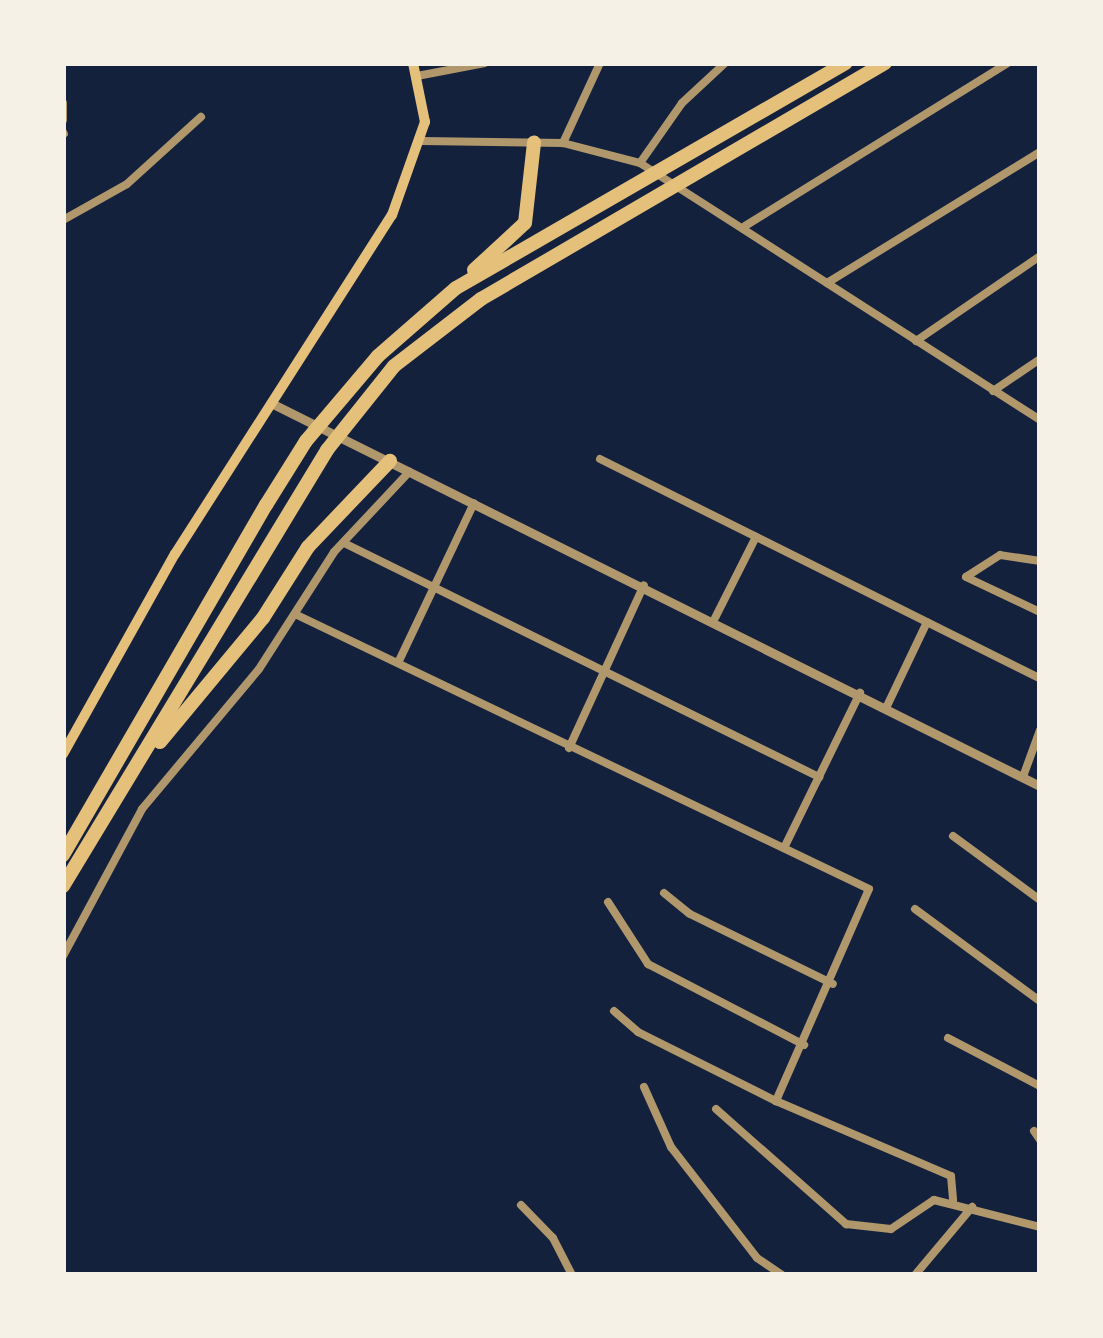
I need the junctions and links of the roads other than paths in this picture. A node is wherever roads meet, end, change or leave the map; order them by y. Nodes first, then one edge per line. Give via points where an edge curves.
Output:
1 (485, 63) edge
2 (600, 63) edge
3 (724, 63) edge
4 (847, 63) edge
5 (885, 63) edge
6 (1008, 63) edge
7 (415, 69) edge
8 (63, 103) edge
9 (200, 117) dead end
10 (63, 120) edge
11 (422, 141) junction
12 (534, 143) junction
13 (563, 143) junction
14 (1040, 152) edge
15 (640, 163) junction
16 (63, 220) edge
17 (746, 226) junction
18 (1040, 256) edge
19 (827, 284) junction
20 (456, 288) junction
21 (916, 341) junction
22 (1040, 359) edge
23 (993, 391) junction
24 (275, 405) junction
25 (1040, 420) edge
26 (600, 459) dead end
27 (390, 461) junction
28 (410, 471) junction
29 (474, 502) junction
30 (756, 537) junction
31 (344, 543) junction
32 (1040, 561) edge
33 (644, 584) junction
34 (434, 588) junction
35 (1040, 612) edge
36 (297, 615) junction
37 (715, 618) junction
38 (927, 622) junction
39 (398, 664) junction
40 (604, 672) junction
41 (1040, 678) edge
42 (860, 693) junction
43 (887, 706) junction
44 (1040, 730) edge
45 (569, 748) junction
46 (63, 754) edge
47 (1024, 774) junction
48 (819, 777) junction
49 (130, 779) junction
50 (1040, 786) edge
51 (953, 836) dead end
52 (784, 848) junction
53 (63, 855) edge
54 (63, 886) edge
55 (664, 893) dead end
56 (1040, 900) edge
57 (608, 902) dead end
58 (915, 909) dead end
59 (63, 956) edge
60 (832, 984) junction
61 (1040, 1000) edge
62 (614, 1011) dead end
63 (948, 1038) dead end
64 (804, 1045) junction
65 (1040, 1086) edge
66 (644, 1087) dead end
67 (776, 1101) junction
68 (716, 1108) dead end
69 (953, 1200) junction
70 (520, 1205) dead end
71 (972, 1208) junction
72 (1040, 1227) edge
73 (572, 1275) edge
74 (782, 1275) edge
75 (915, 1275) edge

1 - 7 street
2 - 13 street
3 - 15 street
4 - 20 highway
5 - 49 highway via 481,299 394,366 328,450
6 - 17 street
7 - 11 main road
8 - 10 street
9 - 16 street via 127,184
11 - 12 street
11 - 24 main road via 392,215
12 - 13 street
12 - 20 highway via 526,223
13 - 15 street
14 - 19 street
15 - 17 street
17 - 19 street
18 - 21 street
19 - 21 street
20 - 53 highway via 306,441
21 - 23 street
22 - 23 street
23 - 25 street
24 - 27 street
24 - 46 main road via 175,554
26 - 30 street
27 - 28 street
27 - 49 highway via 308,547 263,618
28 - 29 street
28 - 31 street
29 - 33 street
29 - 34 street
30 - 37 street
30 - 38 street
31 - 34 street
31 - 36 street
32 - 35 street via 1000,554 966,577
33 - 37 street
33 - 40 street
34 - 39 street
34 - 40 street
36 - 39 street
36 - 59 street via 142,809
37 - 42 street
38 - 41 street
38 - 43 street
39 - 45 street
40 - 45 street
40 - 48 street
42 - 43 street
42 - 48 street
43 - 47 street
44 - 47 street
45 - 52 street
47 - 50 street
48 - 52 street
49 - 54 highway
51 - 56 street
52 - 60 street via 868,889
55 - 60 street via 690,914
57 - 64 street via 661,973
58 - 61 street
60 - 64 street
62 - 67 street via 638,1032
63 - 65 street
64 - 67 street
66 - 74 street via 671,1147 757,1258
67 - 69 street via 951,1176
68 - 69 street via 846,1224 891,1229 934,1200
69 - 71 street
70 - 73 street via 553,1238
71 - 72 street
71 - 75 street

